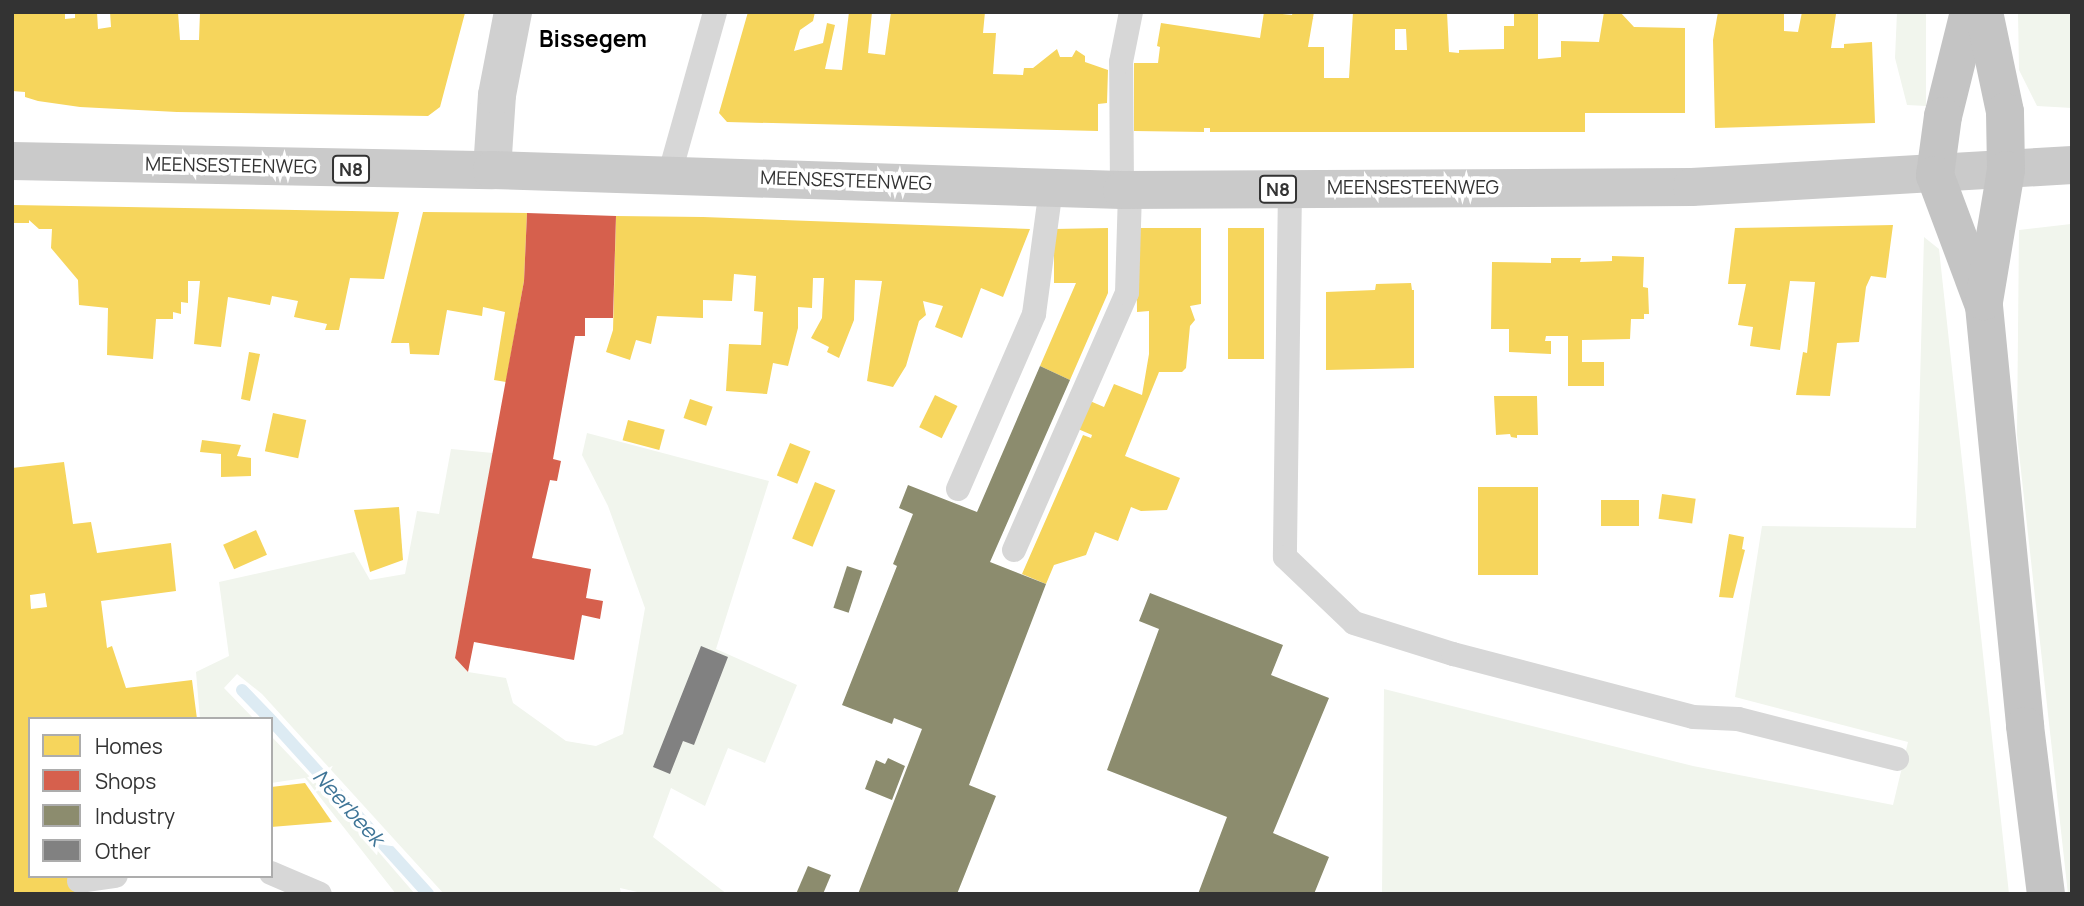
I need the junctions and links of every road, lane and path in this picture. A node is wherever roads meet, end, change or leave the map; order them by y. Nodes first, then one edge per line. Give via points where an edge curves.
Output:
1 (513, 12) edge
2 (715, 12) edge
3 (1131, 12) edge
4 (1969, 12) edge
5 (1983, 12) edge
6 (12, 161) edge
7 (2066, 165) edge
8 (492, 170) junction
9 (2006, 170) junction
10 (1935, 175) junction
11 (669, 176) junction
12 (1051, 188) junction
13 (1290, 189) junction
14 (1126, 190) junction
15 (1984, 306) junction
16 (958, 489) dead end
17 (1014, 550) dead end
18 (1897, 759) dead end
19 (273, 874) edge
20 (101, 878) edge
21 (79, 881) dead end
22 (320, 894) edge
23 (2046, 894) edge

1 - 8 street via 497,95
2 - 11 lane
3 - 14 lane via 1121,62
4 - 10 highway via 1943,116
5 - 9 highway via 2004,112
6 - 8 main road, MEENSESTEENWEG / N8
7 - 9 main road, MEENSESTEENWEG / N8
8 - 11 main road, N8
9 - 10 main road, MEENSESTEENWEG / N8
9 - 15 highway
10 - 13 main road, MEENSESTEENWEG / N8 via 1692,187
10 - 15 highway
11 - 12 main road, MEENSESTEENWEG / N8
12 - 14 main road, MEENSESTEENWEG / N8
12 - 16 lane via 1034,314
13 - 14 main road, MEENSESTEENWEG / N8
13 - 18 lane via 1285,557 1354,623 1693,717 1738,719
14 - 17 lane via 1127,293
15 - 23 highway
19 - 22 lane
20 - 21 lane

